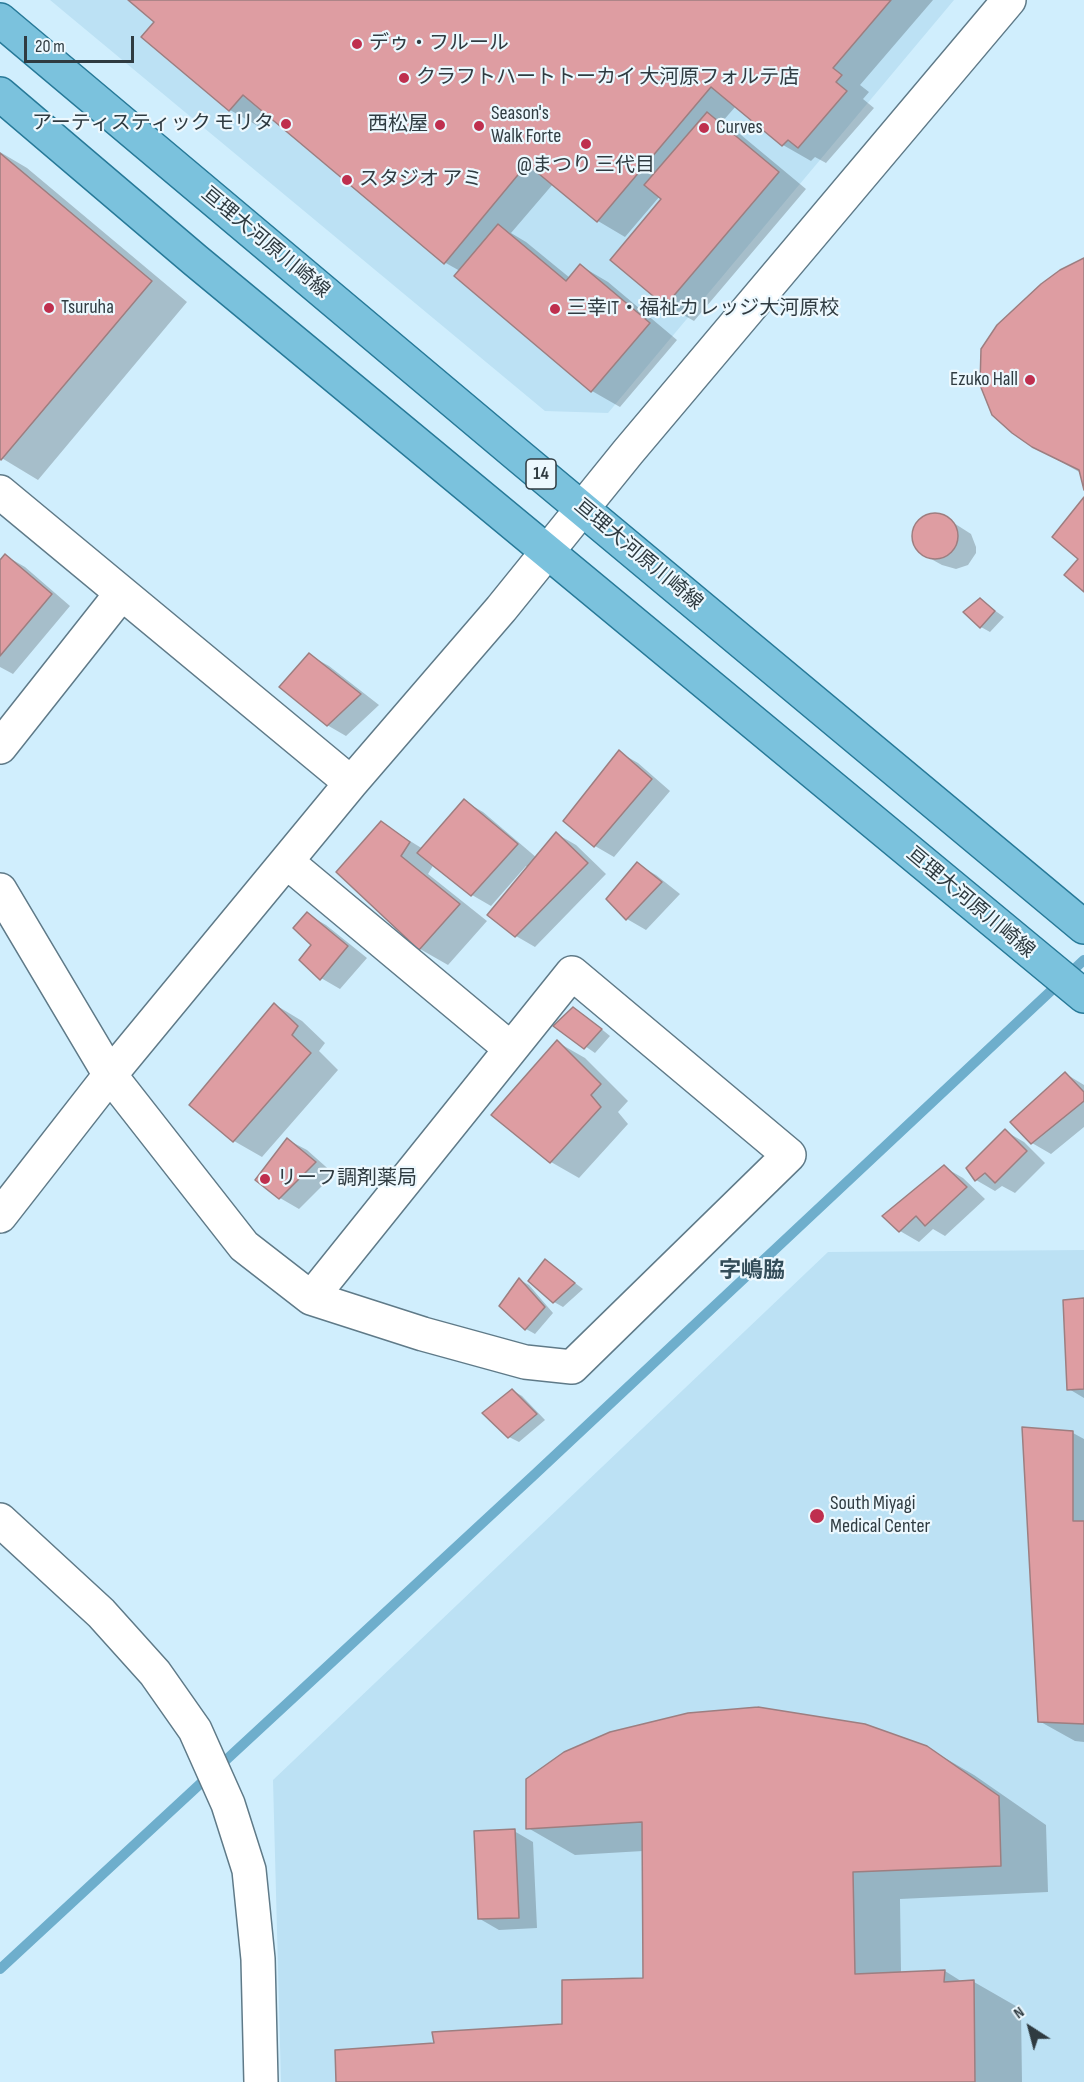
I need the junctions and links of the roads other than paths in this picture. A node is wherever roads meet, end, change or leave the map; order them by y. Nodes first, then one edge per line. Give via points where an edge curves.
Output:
1 (1009, 0) edge
2 (0, 20) edge
3 (0, 94) edge
4 (3, 501) edge
5 (582, 509) junction
6 (548, 551) junction
7 (121, 594) junction
8 (0, 747) edge
9 (351, 783) junction
10 (287, 862) junction
11 (0, 890) edge
12 (1084, 927) edge
13 (1080, 993) edge
14 (511, 1049) junction
15 (110, 1075) junction
16 (0, 1216) edge
17 (311, 1298) junction
18 (0, 1520) edge
19 (261, 2082) edge

1 - 5 street
2 - 5 main road, 亘理大河原川崎線 / 14
3 - 6 main road, 亘理大河原川崎線 via 203,268
4 - 7 street
5 - 6 street
5 - 12 main road, 亘理大河原川崎線 / 14
6 - 9 street
6 - 13 main road, 亘理大河原川崎線
7 - 8 street
7 - 9 street
9 - 10 street
10 - 14 street
10 - 15 street
11 - 15 street
14 - 17 street
14 - 17 street via 572,973 789,1155 572,1367 525,1362
15 - 16 street
15 - 17 street via 244,1246
18 - 19 street via 101,1613 156,1673 195,1730 228,1804 249,1869 258,1959

